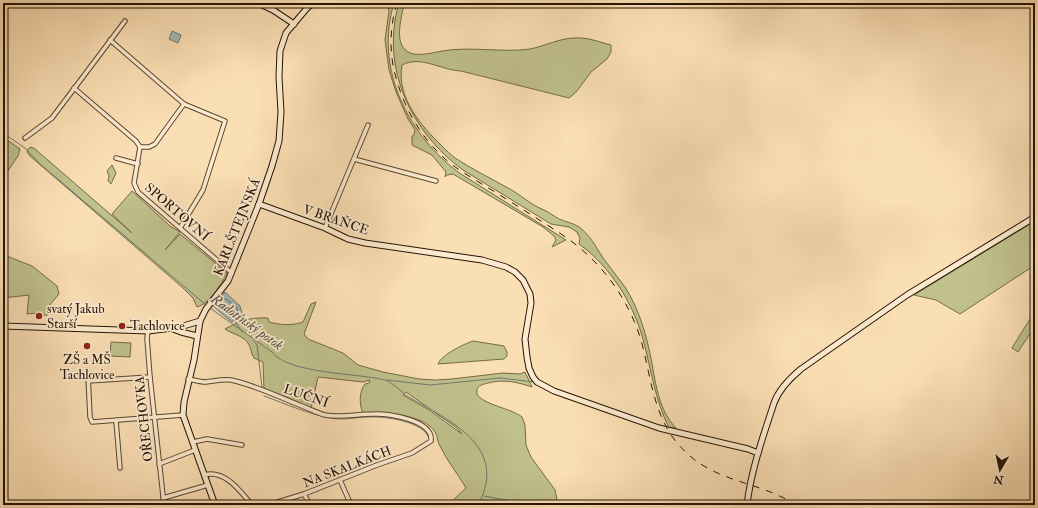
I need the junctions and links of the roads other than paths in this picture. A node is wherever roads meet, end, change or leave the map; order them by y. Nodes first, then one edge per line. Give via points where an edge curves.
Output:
1 (258, 3) edge
2 (314, 3) edge
3 (309, 5) edge
4 (125, 21) dead end
5 (294, 24) junction
6 (110, 40) junction
7 (74, 88) junction
8 (184, 104) junction
9 (368, 125) dead end
10 (26, 138) dead end
11 (140, 147) junction
12 (116, 158) dead end
13 (354, 159) junction
14 (138, 164) junction
15 (436, 181) dead end
16 (259, 204) junction
17 (1035, 216) edge
18 (180, 228) junction
19 (325, 228) junction
20 (232, 273) junction
21 (200, 322) junction
22 (3, 326) edge
23 (172, 328) junction
24 (148, 331) junction
25 (197, 336) junction
26 (88, 375) dead end
27 (150, 377) junction
28 (188, 379) junction
29 (88, 382) junction
30 (183, 415) junction
31 (155, 418) junction
32 (116, 421) junction
33 (431, 441) joint
34 (193, 442) junction
35 (242, 445) dead end
36 (195, 450) junction
37 (758, 453) junction
38 (159, 464) junction
39 (120, 468) dead end
40 (204, 475) junction
41 (340, 480) junction
42 (208, 485) junction
43 (304, 494) junction
44 (163, 498) junction
45 (164, 505) edge
46 (215, 505) edge
47 (252, 505) edge
48 (268, 505) edge
49 (310, 505) edge
50 (351, 505) edge
51 (747, 505) edge

1 - 5 street
2 - 3 street, KARLŠTEJNSKÁ
3 - 5 street, KARLŠTEJNSKÁ
4 - 6 street
5 - 16 street, KARLŠTEJNSKÁ via 286,33 280,51 279,141
6 - 7 street
6 - 8 street
7 - 10 street via 52,118
7 - 11 street
8 - 11 street via 155,144
8 - 18 street via 225,121 202,190
9 - 13 street
11 - 14 street, SPORTOVNÍ
12 - 14 street
13 - 15 street
13 - 19 street
14 - 18 street, SPORTOVNÍ via 134,183 138,192
16 - 19 street, V BRAŇCE
16 - 20 street, KARLŠTEJNSKÁ
17 - 37 street via 907,295 794,375 777,395
18 - 20 street, SPORTOVNÍ
19 - 37 street, V BRAŇCE via 348,239 365,243 482,260 515,272 528,286 530,294 525,339 527,357 537,382 659,428
20 - 21 street, KARLŠTEJNSKÁ via 206,309
21 - 23 street
21 - 25 street, KARLŠTEJNSKÁ
22 - 24 street
23 - 24 street
23 - 25 street
24 - 27 street, OŘECHOVKA
25 - 28 street, KARLŠTEJNSKÁ
26 - 29 street
27 - 29 street
27 - 31 street, OŘECHOVKA
28 - 30 street, KARLŠTEJNSKÁ
28 - 33 street, LUČNÍ via 206,382 217,379 230,380 324,415 376,414 408,419 428,429 432,436
29 - 32 street via 90,421
30 - 31 street
30 - 34 street, KARLŠTEJNSKÁ
31 - 32 street
31 - 38 street, OŘECHOVKA
32 - 39 street
33 - 41 street, NA SKALKÁCH via 412,453
34 - 35 street via 207,439
34 - 36 street, KARLŠTEJNSKÁ
36 - 38 street
36 - 40 street, KARLŠTEJNSKÁ
37 - 51 street
38 - 44 street, OŘECHOVKA
40 - 42 street, KARLŠTEJNSKÁ
40 - 47 street via 212,474 226,478
41 - 43 street, NA SKALKÁCH
41 - 50 street
42 - 44 street
42 - 46 street, KARLŠTEJNSKÁ
43 - 48 street, NA SKALKÁCH
43 - 49 street
44 - 45 street, OŘECHOVKA

